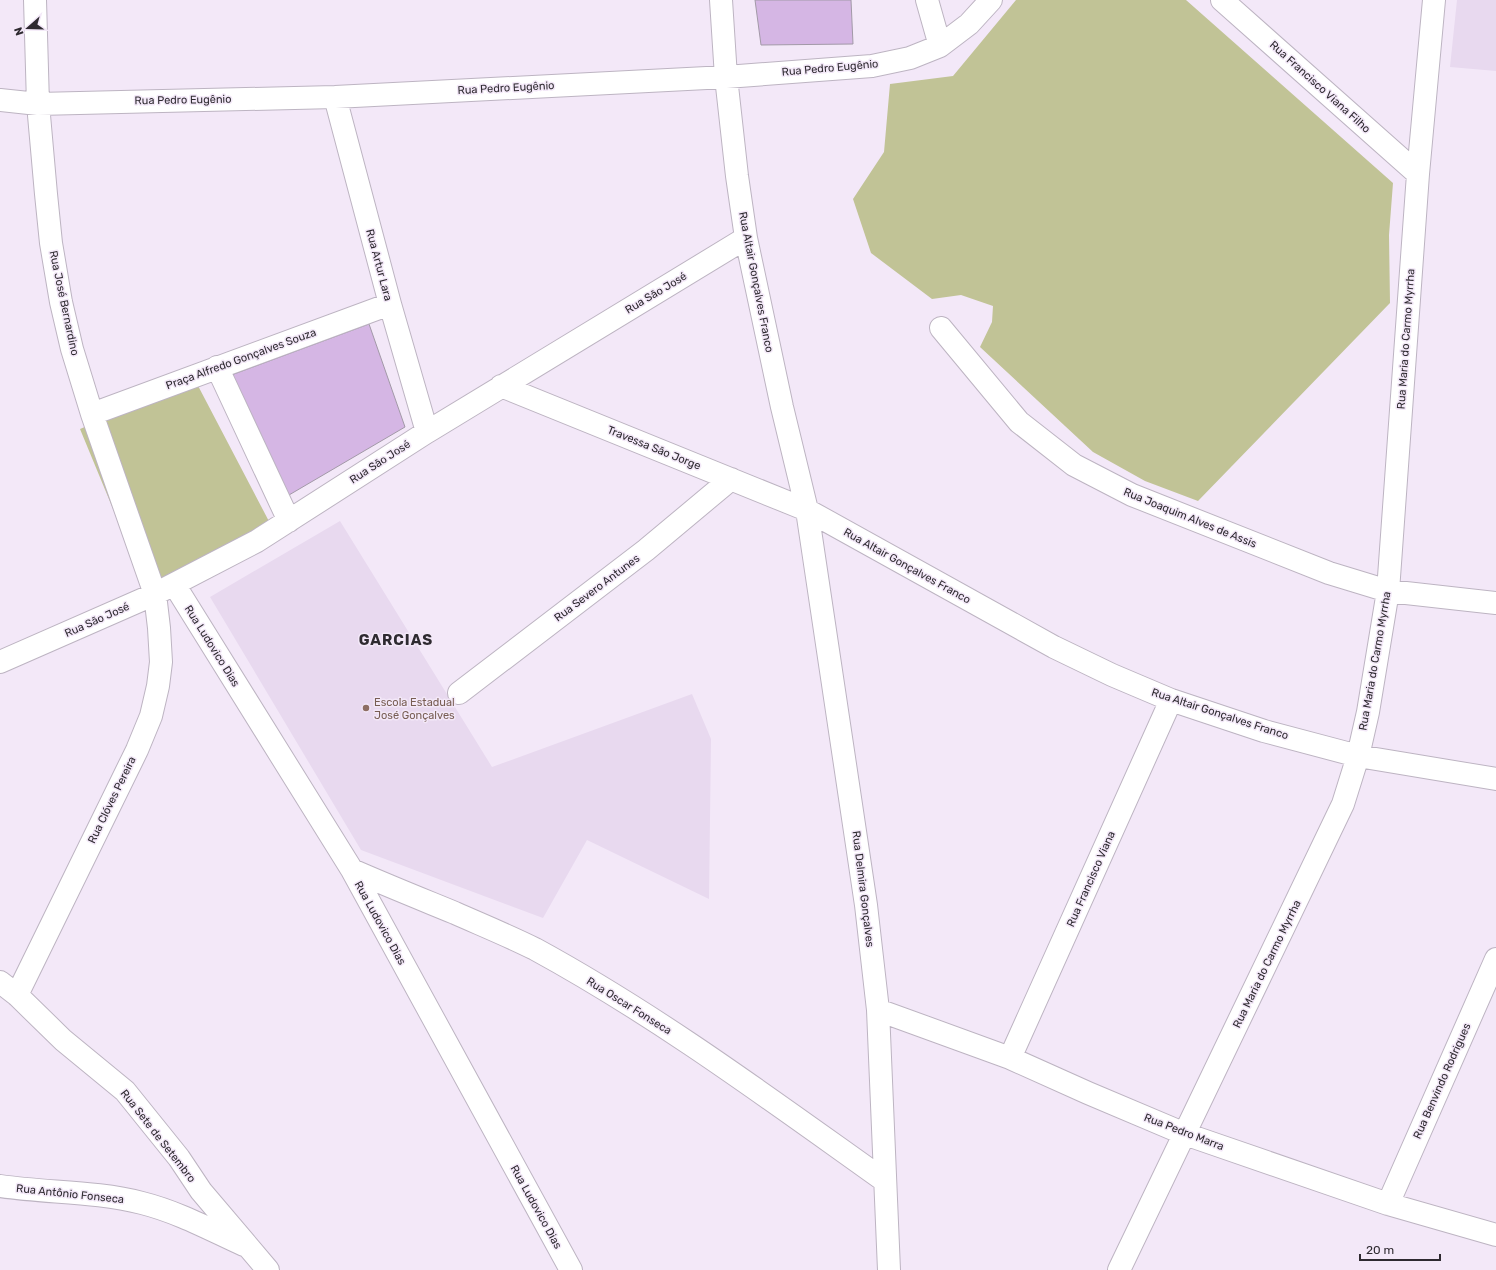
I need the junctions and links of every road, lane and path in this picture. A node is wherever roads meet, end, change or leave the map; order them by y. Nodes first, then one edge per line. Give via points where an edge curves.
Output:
1 (35, 0) edge
2 (721, 0) edge
3 (927, 0) edge
4 (991, 0) edge
5 (1222, 0) edge
6 (1434, 0) edge
7 (940, 46) junction
8 (726, 77) junction
9 (335, 97) junction
10 (0, 100) edge
11 (38, 104) junction
12 (1418, 174) junction
13 (746, 238) junction
14 (390, 304) junction
15 (941, 328) dead end
16 (217, 367) junction
17 (501, 386) junction
18 (92, 414) junction
19 (427, 432) junction
20 (731, 479) junction
21 (807, 510) junction
22 (289, 521) junction
23 (174, 584) junction
24 (1388, 591) junction
25 (155, 594) junction
26 (1496, 603) edge
27 (0, 662) edge
28 (459, 693) dead end
29 (1171, 700) junction
30 (1358, 756) junction
31 (1496, 779) edge
32 (352, 870) junction
33 (1496, 958) edge
34 (9, 988) edge
35 (878, 1010) junction
36 (1010, 1058) junction
37 (1185, 1134) junction
38 (885, 1181) junction
39 (0, 1186) edge
40 (1388, 1204) junction
41 (1496, 1235) edge
42 (250, 1248) junction
43 (268, 1270) edge
44 (570, 1270) edge
45 (889, 1270) edge
46 (1119, 1270) edge

1 - 11 street, Rua José Bernardino
2 - 8 street, Rua Altair Gonçalves Franco
3 - 7 street
4 - 7 street, Rua Pedro Eugênio via 969,24
5 - 12 street, Rua Francisco Viana Filho
6 - 12 street, Rua Maria do Carmo Myrrha
7 - 8 street, Rua Pedro Eugênio via 910,58 872,66
8 - 9 street, Rua Pedro Eugênio
8 - 13 street, Rua Altair Gonçalves Franco
9 - 11 street, Rua Pedro Eugênio
9 - 14 street, Rua Artur Lara
10 - 11 street, Rua Pedro Eugênio
11 - 18 street, Rua José Bernardino via 51,243 61,302
12 - 24 street, Rua Maria do Carmo Myrrha
13 - 17 street, Rua São José
13 - 21 street, Rua Altair Gonçalves Franco
14 - 16 street, Praça Alfredo Gonçalves Souza
14 - 19 street, Rua Artur Lara
15 - 24 street, Rua Joaquim Alves de Assis via 1019,422 1074,465 1132,495 1329,573
16 - 18 street, Praça Alfredo Gonçalves Souza
16 - 22 street
17 - 19 street, Rua São José
17 - 20 street, Travessa São Jorge
18 - 25 street, Rua José Bernardino
19 - 22 street, Rua São José
20 - 21 street, Travessa São Jorge
20 - 28 street, Rua Severo Antunes via 646,550
21 - 29 street, Rua Altair Gonçalves Franco via 1054,647
21 - 35 street, Rua Delmira Gonçalves via 854,816
22 - 23 street, Rua São José via 257,541
23 - 25 street, Rua São José
23 - 32 street, Rua Ludovico Dias
24 - 26 street, Rua Joaquim Alves de Assis
24 - 30 street, Rua Maria do Carmo Myrrha
25 - 27 street, Rua São José
25 - 34 street, Rua Clóves Pereira via 161,662 151,716 137,750
29 - 30 street, Rua Altair Gonçalves Franco via 1264,731
29 - 36 street, Rua Francisco Viana
30 - 31 street, Rua Altair Gonçalves Franco
30 - 37 street, Rua Maria do Carmo Myrrha via 1343,804
32 - 38 street, Rua Oscar Fonseca via 478,923 533,949 594,983 674,1033
32 - 44 street, Rua Ludovico Dias
33 - 40 street, Rua Benvindo Rodrigues
34 - 42 street, Rua Sete de Setembro via 63,1040 125,1091 179,1158 201,1191
35 - 36 street, Rua Pedro Marra
35 - 38 street, Rua Delmira Gonçalves
36 - 37 street, Rua Pedro Marra
37 - 40 street, Rua Pedro Marra
37 - 46 street, Rua Maria do Carmo Myrrha
38 - 45 street, Rua Delmira Gonçalves
39 - 42 street, Rua Antônio Fonseca via 98,1195 143,1203 179,1215
40 - 41 street, Rua Pedro Marra
42 - 43 street, Rua Sete de Setembro

